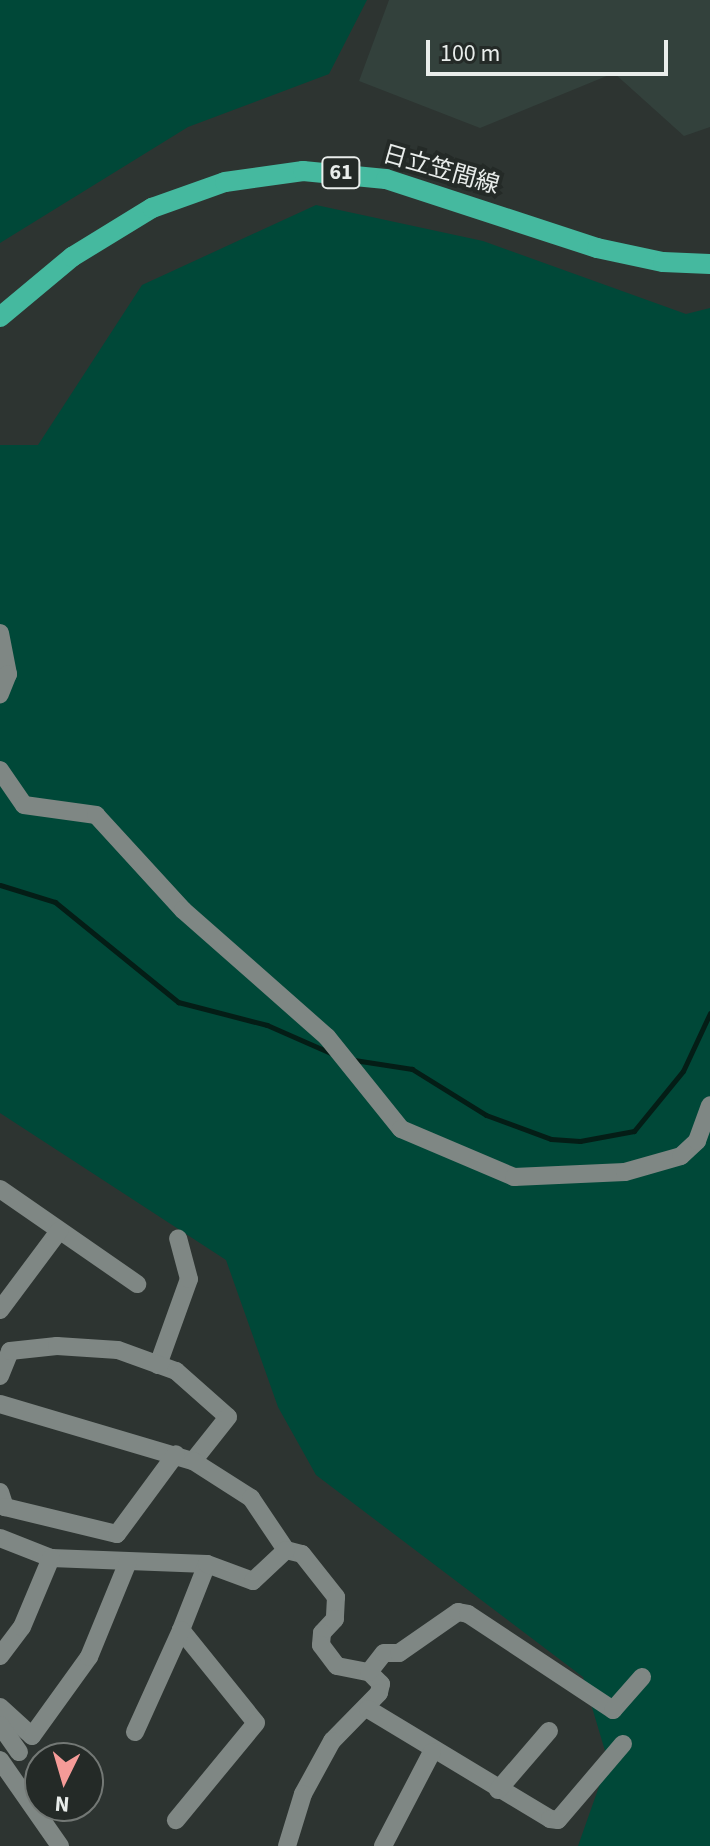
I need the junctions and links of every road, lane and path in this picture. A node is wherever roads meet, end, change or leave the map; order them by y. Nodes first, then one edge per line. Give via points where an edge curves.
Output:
1 (710, 264) edge
2 (0, 317) edge
3 (0, 633) edge
4 (0, 694) edge
5 (0, 770) edge
6 (710, 1105) edge
7 (0, 1189) edge
8 (59, 1231) junction
9 (178, 1238) dead end
10 (137, 1284) dead end
11 (2, 1304) edge
12 (158, 1365) junction
13 (0, 1376) edge
14 (0, 1404) edge
15 (184, 1457) junction
16 (0, 1492) edge
17 (0, 1538) edge
18 (286, 1550) junction
19 (51, 1558) junction
20 (128, 1562) junction
21 (207, 1564) junction
22 (181, 1630) junction
23 (0, 1656) edge
24 (369, 1672) junction
25 (642, 1677) dead end
26 (0, 1707) edge
27 (368, 1709) junction
28 (0, 1725) edge
29 (549, 1731) dead end
30 (135, 1732) dead end
31 (623, 1744) dead end
32 (19, 1752) dead end
33 (432, 1752) junction
34 (0, 1760) edge
35 (498, 1790) junction
36 (176, 1820) dead end
37 (60, 1846) edge
38 (287, 1846) edge
39 (383, 1846) edge

1 - 2 main road, 日立笠間線 / 61 via 663,262 597,248 399,182 303,171 225,182 152,208 72,257
3 - 4 street via 8,674
5 - 6 street via 24,805 96,815 183,910 327,1037 401,1129 514,1177 612,1173 681,1156 697,1141
7 - 8 street
8 - 10 street
8 - 11 street
9 - 12 street via 189,1279
12 - 13 street via 118,1350 25,1348 10,1351
12 - 15 street via 176,1371 228,1417
14 - 15 street
15 - 16 street via 117,1534 5,1507
15 - 18 street via 251,1498
17 - 19 street
18 - 21 street via 253,1581
18 - 24 street via 302,1554 336,1597 335,1619 322,1633 321,1645 337,1666
19 - 20 street
19 - 23 street via 22,1627
20 - 21 street
20 - 26 street via 89,1657 32,1736
21 - 22 street
22 - 30 street
22 - 36 street via 256,1723
24 - 25 street via 384,1653 399,1653 458,1612 613,1710
24 - 27 street via 381,1684
27 - 33 street
27 - 38 street via 351,1718 332,1741 303,1794
28 - 32 street
29 - 35 street
31 - 35 street via 558,1820
33 - 35 street
33 - 39 street
34 - 37 street via 28,1786

